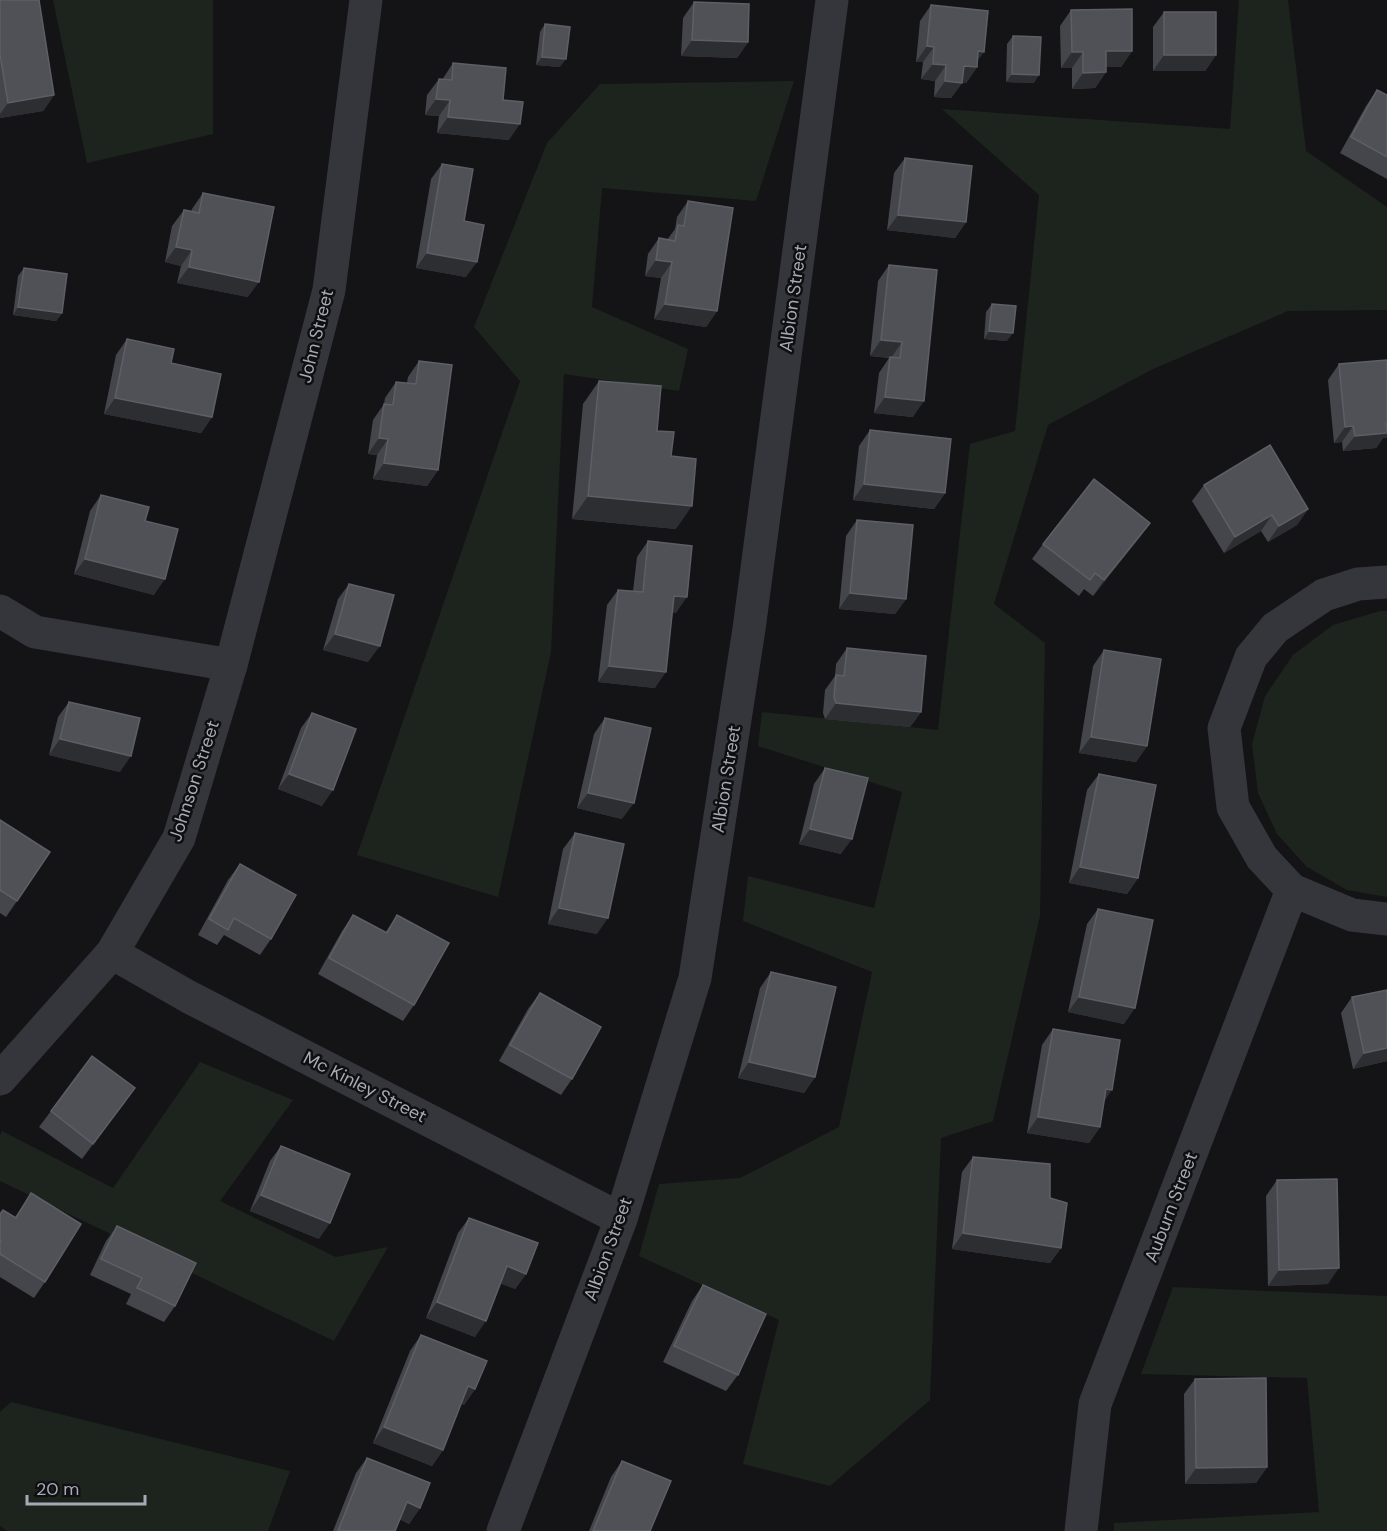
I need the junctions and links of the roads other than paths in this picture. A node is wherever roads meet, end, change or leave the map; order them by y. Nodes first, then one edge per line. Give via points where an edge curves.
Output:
1 (366, 0) edge
2 (832, 0) edge
3 (1387, 582) edge
4 (0, 611) edge
5 (231, 665) junction
6 (1292, 890) junction
7 (1387, 919) edge
8 (112, 952) junction
9 (0, 1079) edge
10 (621, 1218) junction
11 (503, 1531) edge
12 (1081, 1531) edge

1 - 5 street, John Street via 328,290
2 - 10 street, Albion Street via 749,630 695,978
3 - 6 street via 1358,584 1323,595 1275,628 1251,657 1224,728 1233,807 1262,858
4 - 5 street via 35,632
5 - 8 street, Johnson Street via 179,838
6 - 7 street via 1352,915
6 - 12 street, Auburn Street via 1095,1404
8 - 9 street, Johnson Street
8 - 10 street, Mc Kinley Street via 189,997
10 - 11 street, Albion Street

